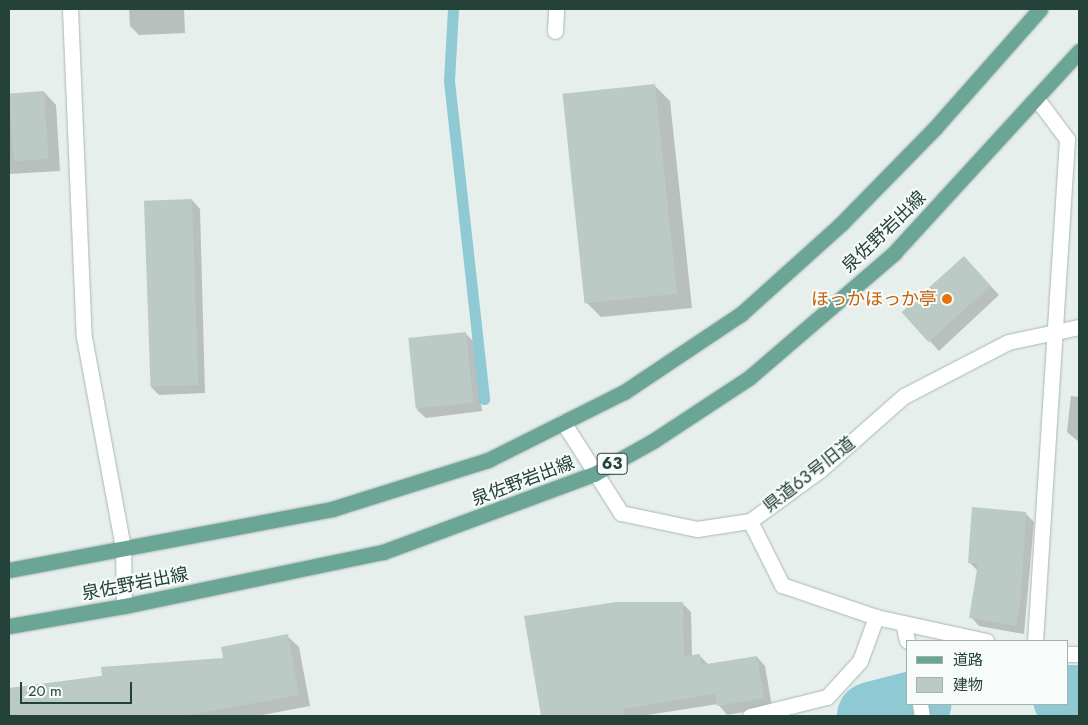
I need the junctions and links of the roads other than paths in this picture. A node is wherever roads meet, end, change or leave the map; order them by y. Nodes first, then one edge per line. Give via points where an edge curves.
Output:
1 (70, 9) edge
2 (556, 9) edge
3 (1040, 9) edge
4 (555, 31) dead end
5 (1079, 51) edge
6 (1037, 99) junction
7 (1079, 327) edge
8 (1054, 333) junction
9 (563, 422) junction
10 (594, 474) junction
11 (750, 521) junction
12 (123, 548) junction
13 (9, 570) edge
14 (124, 606) junction
15 (876, 617) junction
16 (903, 623) junction
17 (9, 626) edge
18 (907, 640) edge
19 (981, 640) edge
20 (1035, 640) edge
21 (750, 716) edge

1 - 12 street via 84,337
2 - 4 street
3 - 9 main road, 泉佐野岩出線 via 934,129 842,223 741,314 624,392
5 - 6 main road, 泉佐野岩出線 / 63
6 - 8 street via 1067,140
6 - 10 main road, 泉佐野岩出線 / 63 via 894,253 750,377 654,441
7 - 8 street, 県道63号旧道
8 - 11 street, 県道63号旧道 via 1008,342 904,396 820,470
8 - 20 street
9 - 10 street, 県道63号旧道
9 - 12 main road, 泉佐野岩出線 via 488,460 332,509
10 - 11 street, 県道63号旧道 via 622,513 697,529
10 - 14 main road, 泉佐野岩出線 / 63 via 384,552
11 - 15 street via 782,585
12 - 13 main road, 泉佐野岩出線
12 - 14 street
14 - 17 main road, 泉佐野岩出線 / 63
15 - 16 street
15 - 21 street via 860,661 827,697
16 - 18 street
16 - 19 street

